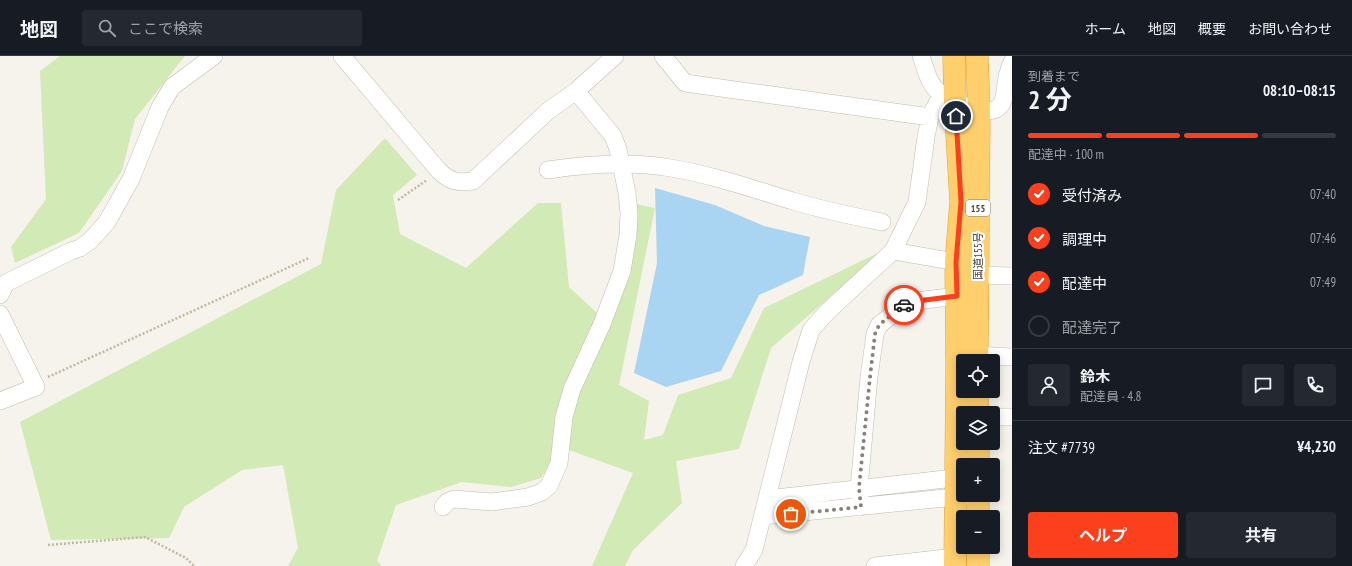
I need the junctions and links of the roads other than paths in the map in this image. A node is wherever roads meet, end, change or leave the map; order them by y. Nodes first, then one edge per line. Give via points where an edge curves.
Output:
1 (214, 56) edge
2 (342, 56) edge
3 (615, 56) edge
4 (663, 56) edge
5 (921, 56) edge
6 (954, 56) edge
7 (977, 56) edge
8 (1011, 69) edge
9 (576, 91) junction
10 (948, 98) junction
11 (979, 110) junction
12 (930, 116) junction
13 (622, 164) junction
14 (548, 170) dead end
15 (882, 222) dead end
16 (893, 251) junction
17 (956, 262) junction
18 (977, 274) junction
19 (1012, 276) edge
20 (2, 284) edge
21 (957, 296) junction
22 (0, 314) edge
23 (977, 354) edge
24 (1000, 357) edge
25 (1012, 357) edge
26 (0, 401) edge
27 (1000, 417) edge
28 (1012, 417) edge
29 (965, 458) edge
30 (859, 488) junction
31 (956, 489) edge
32 (956, 491) edge
33 (768, 499) junction
34 (964, 502) edge
35 (443, 507) dead end
36 (861, 507) junction
37 (763, 516) junction
38 (978, 554) edge
39 (955, 561) edge
40 (744, 566) edge
41 (875, 566) edge
42 (978, 566) edge

1 - 20 street via 172,88 160,107 131,179 107,222 90,242
2 - 9 street via 439,171 456,182 473,181 548,111
3 - 9 street
4 - 12 street via 685,83
5 - 10 street via 928,79 934,88
6 - 10 highway, 国道155号 / 155
7 - 11 highway, 国道155号 / 155
8 - 11 street via 1000,106 995,110
9 - 13 street via 614,136
10 - 11 street
10 - 12 street
10 - 17 highway, 国道155号 / 155 via 961,202
11 - 18 highway, 国道155号 / 155
12 - 16 street via 917,202
13 - 14 street
13 - 15 street via 642,164 699,173 795,202
13 - 35 street via 629,213 622,271 602,324 572,389 564,417 559,463 550,486 528,497 492,502 454,499
16 - 17 street
16 - 33 street via 811,330
17 - 21 highway, 国道155号 / 155
18 - 19 street
18 - 23 highway, 国道155号 / 155
21 - 29 highway, 国道155号 / 155
21 - 30 street via 909,302 879,325 875,334
22 - 26 street via 36,387
24 - 25 street
27 - 28 street
30 - 31 street
30 - 33 street
30 - 36 street
32 - 36 street
33 - 37 street
34 - 39 highway, 国道155号 / 155
36 - 37 street
37 - 40 street via 754,550
38 - 42 highway
39 - 41 street

